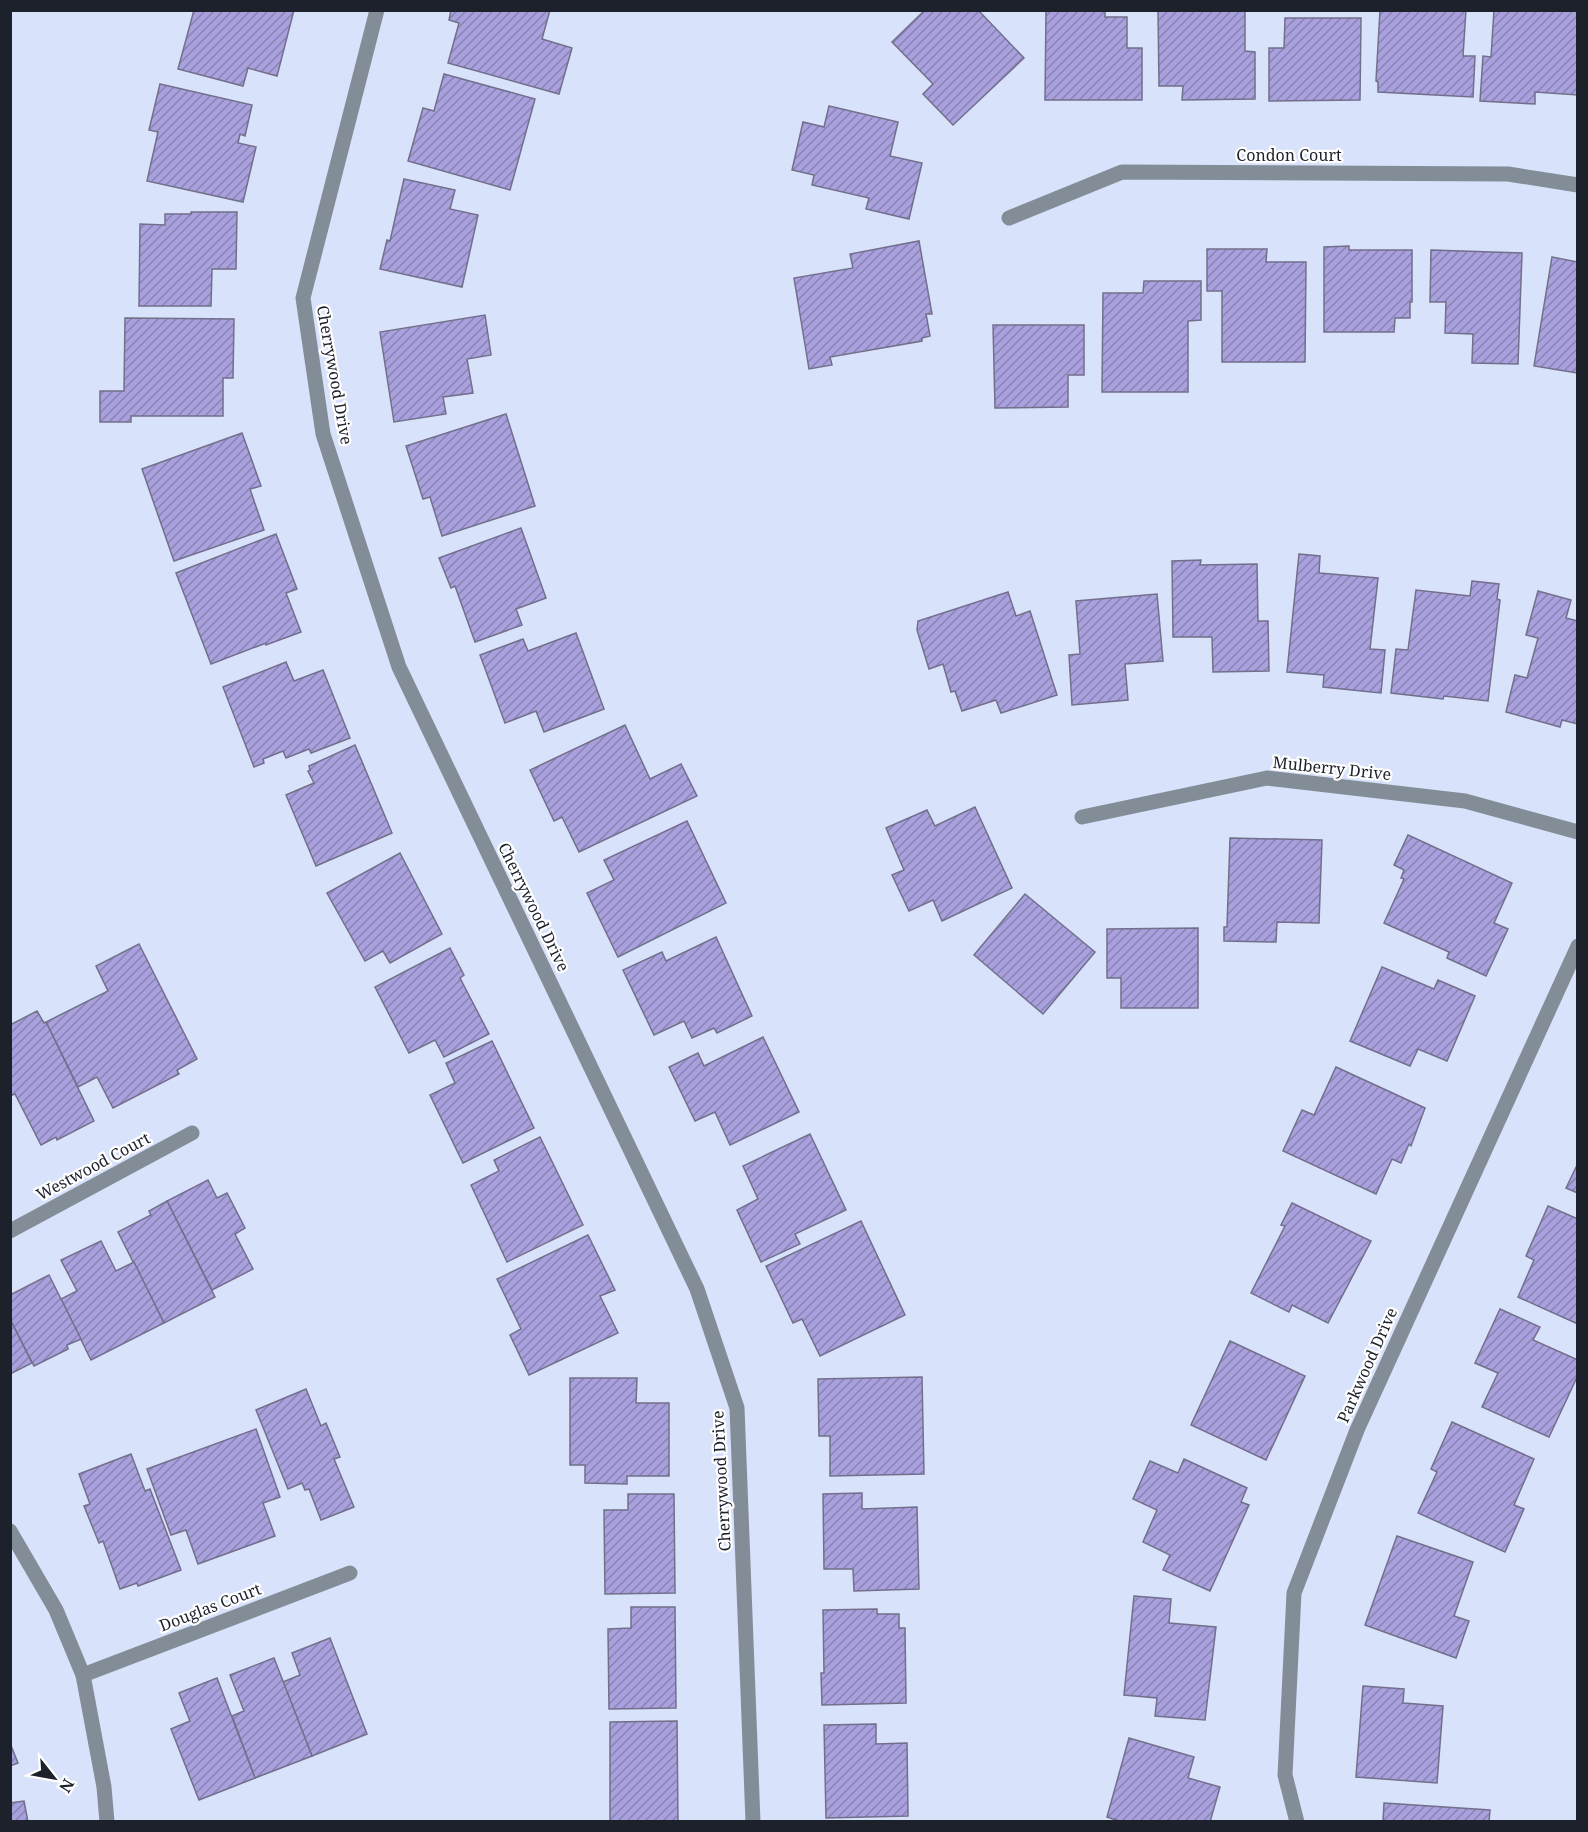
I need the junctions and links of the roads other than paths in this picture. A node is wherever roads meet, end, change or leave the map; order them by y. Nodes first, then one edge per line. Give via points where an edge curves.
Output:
1 (377, 10) edge
2 (1578, 185) edge
3 (1009, 218) dead end
4 (1082, 817) dead end
5 (1578, 832) edge
6 (1578, 945) edge
7 (192, 1133) dead end
8 (10, 1231) edge
9 (10, 1531) edge
10 (350, 1573) dead end
11 (83, 1675) junction
12 (106, 1821) edge
13 (753, 1821) edge
14 (1297, 1821) edge

1 - 13 street, Cherrywood Drive via 303,298 323,434 399,668 698,1289 737,1408
2 - 3 street, Condon Court via 1508,174 1122,172
4 - 5 street, Mulberry Drive via 1268,778 1465,801
6 - 14 street, Parkwood Drive via 1357,1430 1294,1593 1284,1775
7 - 8 street, Westwood Court
9 - 11 street via 56,1610
10 - 11 street, Douglas Court
11 - 12 street via 104,1787

